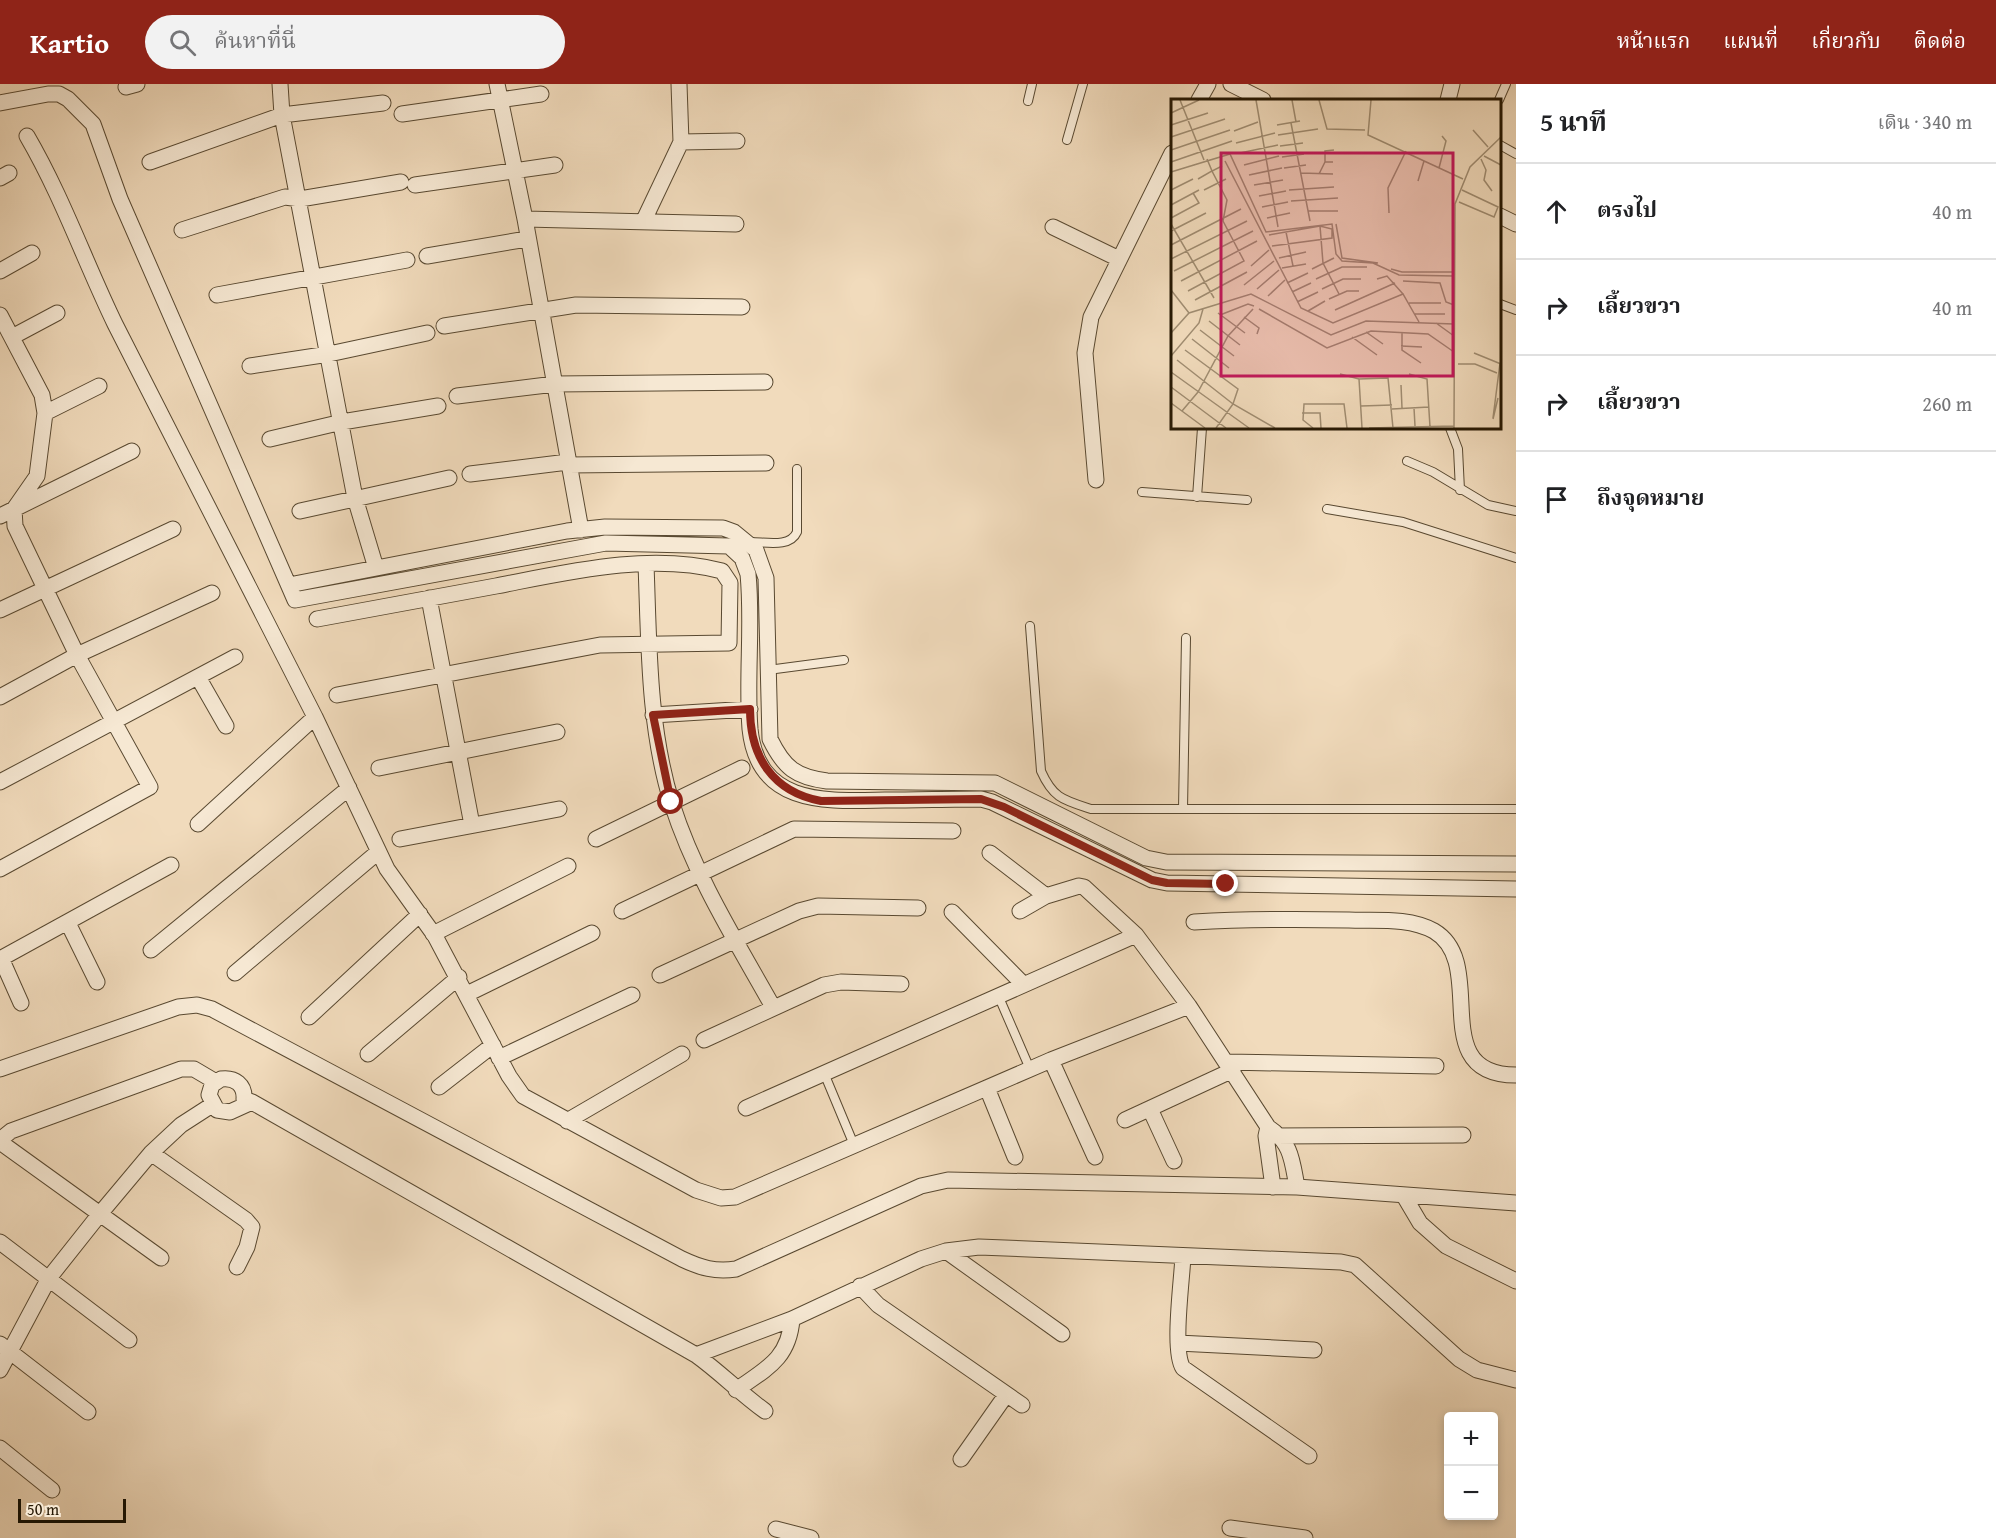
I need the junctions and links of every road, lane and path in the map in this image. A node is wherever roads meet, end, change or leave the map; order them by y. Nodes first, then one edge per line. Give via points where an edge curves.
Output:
1 (280, 84) edge
2 (497, 84) edge
3 (679, 84) edge
4 (1032, 84) edge
5 (1083, 84) edge
6 (1208, 84) edge
7 (1231, 84) edge
8 (1452, 84) edge
9 (1506, 84) edge
10 (541, 94) dead end
11 (1200, 99) edge
12 (1261, 99) edge
13 (1448, 99) edge
14 (1499, 99) edge
15 (1028, 101) dead end
16 (500, 102) junction
17 (383, 103) dead end
18 (0, 104) edge
19 (402, 114) dead end
20 (282, 115) junction
21 (27, 136) dead end
22 (1067, 140) dead end
23 (737, 141) dead end
24 (681, 142) junction
25 (1501, 146) edge
26 (1516, 154) edge
27 (1171, 157) edge
28 (150, 162) dead end
29 (555, 165) dead end
30 (513, 172) junction
31 (300, 199) junction
32 (1501, 216) edge
33 (525, 219) junction
34 (645, 220) junction
35 (736, 224) dead end
36 (1516, 224) edge
37 (1053, 227) dead end
38 (182, 230) dead end
39 (527, 239) junction
40 (32, 253) dead end
41 (427, 256) dead end
42 (1119, 259) junction
43 (407, 260) dead end
44 (0, 271) edge
45 (315, 279) junction
46 (217, 295) dead end
47 (1501, 304) edge
48 (742, 307) dead end
49 (539, 310) junction
50 (1516, 310) edge
51 (57, 313) dead end
52 (0, 315) edge
53 (444, 326) dead end
54 (427, 333) dead end
55 (12, 337) junction
56 (329, 354) junction
57 (250, 366) dead end
58 (765, 382) dead end
59 (555, 384) junction
60 (99, 386) dead end
61 (457, 396) dead end
62 (438, 406) dead end
63 (45, 413) junction
64 (342, 422) junction
65 (1202, 429) edge
66 (1450, 429) edge
67 (270, 439) dead end
68 (132, 451) dead end
69 (1407, 461) dead end
70 (766, 463) dead end
71 (568, 464) junction
72 (797, 469) dead end
73 (470, 474) dead end
74 (449, 478) dead end
75 (1096, 480) dead end
76 (1460, 490) junction
77 (1142, 492) dead end
78 (1197, 497) junction
79 (355, 498) junction
80 (1247, 500) dead end
81 (14, 509) junction
82 (1327, 509) dead end
83 (1516, 511) edge
84 (300, 512) dead end
85 (0, 516) edge
86 (173, 529) dead end
87 (581, 530) junction
88 (749, 542) junction
89 (1516, 558) edge
90 (646, 564) junction
91 (376, 568) junction
92 (289, 585) junction
93 (42, 588) junction
94 (212, 593) dead end
95 (429, 598) junction
96 (0, 610) edge
97 (317, 619) dead end
98 (1029, 626) dead end
99 (1186, 638) dead end
100 (649, 643) junction
101 (77, 655) junction
102 (235, 657) dead end
103 (844, 660) dead end
104 (767, 670) junction
105 (443, 674) junction
106 (198, 677) junction
107 (337, 694) dead end
108 (0, 697) edge
109 (750, 709) junction
110 (653, 715) junction
111 (315, 717) junction
112 (113, 723) junction
113 (226, 726) dead end
114 (556, 732) dead end
115 (458, 751) junction
116 (379, 768) dead end
117 (742, 768) dead end
118 (0, 782) edge
119 (349, 788) junction
120 (671, 802) junction
121 (559, 809) dead end
122 (1183, 809) junction
123 (1516, 809) edge
124 (198, 824) dead end
125 (472, 825) junction
126 (953, 831) dead end
127 (400, 839) dead end
128 (596, 839) dead end
129 (378, 852) junction
130 (990, 853) dead end
131 (1516, 864) edge
132 (171, 865) dead end
133 (568, 866) dead end
134 (0, 869) edge
135 (700, 876) junction
136 (1516, 889) edge
137 (1046, 896) junction
138 (918, 908) dead end
139 (622, 911) dead end
140 (1020, 911) dead end
141 (952, 912) dead end
142 (420, 914) junction
143 (1194, 922) dead end
144 (68, 923) junction
145 (592, 933) dead end
146 (433, 934) junction
147 (1136, 934) junction
148 (735, 940) junction
149 (151, 950) dead end
150 (1, 959) edge
151 (236, 973) dead end
152 (660, 975) dead end
153 (459, 977) junction
154 (97, 982) dead end
155 (901, 984) dead end
156 (1023, 984) junction
157 (467, 994) junction
158 (632, 995) dead end
159 (998, 995) junction
160 (21, 1003) dead end
161 (1189, 1006) junction
162 (773, 1007) junction
163 (309, 1017) dead end
164 (704, 1040) dead end
165 (496, 1052) junction
166 (368, 1054) dead end
167 (682, 1054) dead end
168 (1051, 1060) junction
169 (1230, 1066) junction
170 (1436, 1066) dead end
171 (0, 1069) edge
172 (1029, 1069) junction
173 (824, 1073) junction
174 (1516, 1076) edge
175 (216, 1082) junction
176 (439, 1087) dead end
177 (987, 1088) junction
178 (252, 1102) junction
179 (212, 1105) junction
180 (746, 1108) dead end
181 (1150, 1109) junction
182 (1125, 1120) dead end
183 (567, 1121) junction
184 (1271, 1133) junction
185 (1463, 1135) dead end
186 (0, 1141) edge
187 (854, 1145) junction
188 (151, 1153) junction
189 (1015, 1157) dead end
190 (1095, 1157) dead end
191 (1174, 1161) dead end
192 (1273, 1187) junction
193 (1297, 1187) junction
194 (1404, 1196) junction
195 (1516, 1203) edge
196 (99, 1215) junction
197 (0, 1242) edge
198 (946, 1251) junction
199 (1183, 1256) junction
200 (161, 1258) dead end
201 (237, 1267) dead end
202 (49, 1278) junction
203 (1516, 1281) edge
204 (860, 1286) junction
205 (792, 1319) junction
206 (1062, 1334) dead end
207 (129, 1340) dead end
208 (1178, 1343) junction
209 (5, 1348) edge
210 (1314, 1350) dead end
211 (696, 1355) junction
212 (0, 1370) edge
213 (1516, 1380) edge
214 (735, 1390) junction
215 (1006, 1395) junction
216 (1022, 1405) dead end
217 (765, 1411) dead end
218 (88, 1412) dead end
219 (0, 1449) edge
220 (1309, 1456) dead end
221 (961, 1459) dead end
222 (52, 1490) dead end
223 (1230, 1528) dead end
224 (776, 1529) dead end
225 (811, 1538) edge
226 (1305, 1538) edge

1 - 20 street
2 - 16 street
3 - 24 street
4 - 15 lane
5 - 22 lane
6 - 11 street
7 - 12 street
8 - 13 street
9 - 14 lane
10 - 16 street
16 - 19 street
16 - 30 street
17 - 20 street
18 - 92 street via 59,94 93,124 133,231
20 - 28 street
20 - 31 street
21 - 111 street via 115,324
23 - 24 street
24 - 34 street
25 - 26 lane
27 - 42 street
29 - 30 street
30 - 31 street
30 - 33 street
31 - 38 street via 285,197
31 - 45 street
32 - 36 street
33 - 34 street
33 - 39 street
34 - 35 street
37 - 42 street
39 - 41 street
39 - 49 street
40 - 44 street
42 - 75 street via 1091,317 1085,353
43 - 45 street
45 - 46 street
45 - 56 street
47 - 50 lane
48 - 49 street via 576,305
49 - 53 street
49 - 59 street
51 - 55 street
52 - 55 street
54 - 56 street
55 - 63 street via 42,395
56 - 57 street
56 - 64 street
58 - 59 street
59 - 61 street
59 - 71 street
60 - 63 street
62 - 64 street
63 - 81 street via 37,476
64 - 67 street
64 - 79 street
65 - 78 lane
66 - 76 lane via 1458,449
68 - 81 street
69 - 76 lane
70 - 71 street
71 - 73 street
71 - 87 street
72 - 88 lane via 794,538 789,542
74 - 79 street
76 - 83 lane via 1488,505
77 - 78 lane
78 - 80 lane
79 - 84 street
79 - 91 street
81 - 85 street
81 - 93 street via 15,526
82 - 89 lane via 1403,522
86 - 93 street
87 - 88 street via 723,528
87 - 91 street
88 - 104 street via 763,562 766,578
90 - 95 street via 574,571
90 - 100 street
90 - 100 street via 708,567 722,571 730,583 729,643
91 - 92 street
92 - 109 street via 295,600 606,543 729,546 742,558 748,574
93 - 96 street
93 - 101 street
94 - 101 street
95 - 97 street
95 - 105 street
98 - 122 lane via 1041,771 1050,789 1090,809
99 - 122 lane
100 - 105 street via 600,645
100 - 110 street
101 - 108 street
101 - 112 street
102 - 106 street
103 - 104 lane
104 - 131 street via 770,739 777,755 805,778 995,783 1146,858 1166,862
105 - 107 street
105 - 115 street
106 - 112 street
106 - 113 street
109 - 110 street
109 - 136 street via 751,732 762,764 793,792 821,801 981,799 1152,880
110 - 120 street
111 - 119 street
111 - 124 street
112 - 118 street
112 - 134 street via 150,788
114 - 115 street
115 - 116 street
115 - 125 street
117 - 120 street
119 - 129 street
119 - 149 street
120 - 128 street
120 - 135 street
121 - 125 street
122 - 123 lane
125 - 127 street
126 - 135 street via 794,829
129 - 142 street via 395,883
129 - 151 street
130 - 137 street
132 - 144 street
133 - 146 street
135 - 139 street
135 - 148 street
137 - 140 street
137 - 147 street via 1084,887
138 - 148 street via 818,906
141 - 156 street
142 - 146 street
142 - 163 street
143 - 174 street via 1269,918 1411,922 1433,931 1446,941 1457,964 1464,1037 1471,1058 1493,1073
144 - 150 street
144 - 154 street
145 - 157 street
146 - 153 street
147 - 156 street
147 - 161 street
148 - 152 street
148 - 162 street
150 - 160 street
153 - 157 street
153 - 166 street
155 - 162 street via 824,985
156 - 159 street
157 - 165 street
158 - 165 street
159 - 172 lane
159 - 173 street
161 - 168 street
161 - 169 street
162 - 164 street
165 - 176 street
165 - 183 street via 524,1096
167 - 183 street
168 - 172 street
168 - 190 street
169 - 170 street
169 - 181 street
169 - 184 street
171 - 192 street via 162,1012 197,1005 212,1009 682,1259 703,1269 720,1271 736,1269 935,1181
172 - 177 street
173 - 180 street
173 - 187 lane
175 - 178 street via 233,1079 242,1087 244,1099
175 - 179 street via 210,1090
175 - 186 street via 194,1069 181,1069 11,1131
177 - 187 street
177 - 189 street
178 - 179 street via 230,1112
178 - 211 street
179 - 188 street via 181,1125
181 - 182 street
181 - 191 street
183 - 187 street via 696,1190 721,1198 750,1192
184 - 185 street
184 - 192 street
184 - 193 street via 1290,1154
186 - 196 street
188 - 196 street
188 - 201 street via 252,1227 250,1241
192 - 193 street
193 - 194 street
194 - 195 street
194 - 203 street via 1420,1223 1446,1246
196 - 200 street
196 - 202 street
197 - 202 street
198 - 199 street via 979,1247
198 - 204 street
198 - 206 street
199 - 208 street
199 - 213 street via 1355,1265 1459,1359 1477,1370
202 - 207 street
202 - 209 street
204 - 205 street
204 - 215 street via 878,1305
205 - 211 street
205 - 214 street via 787,1346 780,1357
208 - 210 street
208 - 220 street via 1183,1368
209 - 212 street
209 - 218 street
211 - 214 street
214 - 217 street
215 - 216 street
215 - 221 street
219 - 222 street
223 - 226 street
224 - 225 street

